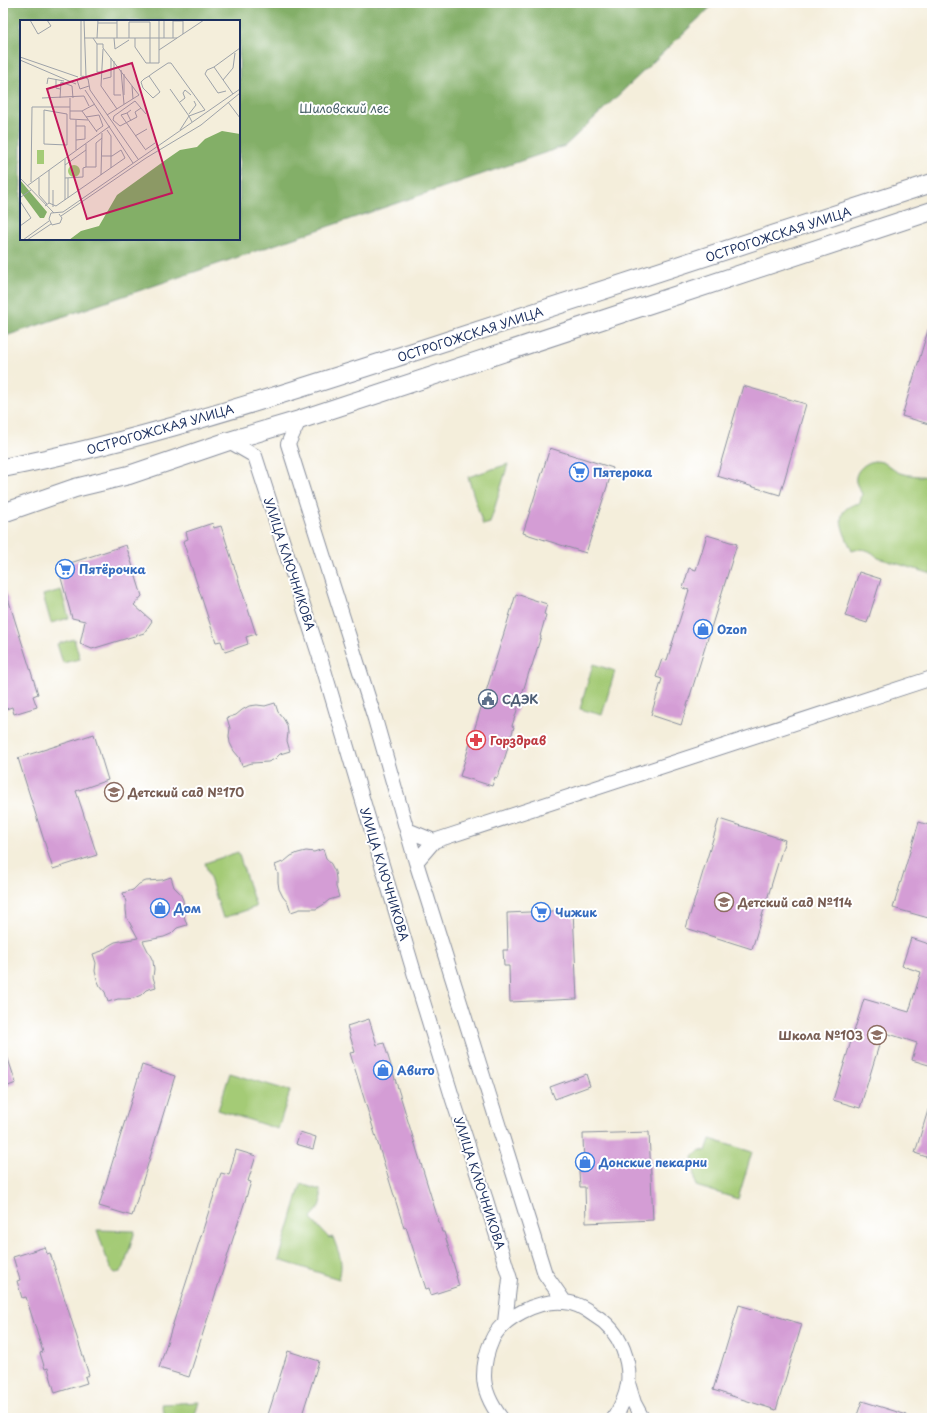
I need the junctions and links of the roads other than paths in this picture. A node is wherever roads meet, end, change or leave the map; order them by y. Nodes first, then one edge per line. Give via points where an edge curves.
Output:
1 (932, 183) edge
2 (932, 211) edge
3 (299, 420) junction
4 (229, 441) junction
5 (3, 468) edge
6 (3, 513) edge
7 (932, 678) edge
8 (407, 830) junction
9 (434, 840) junction
10 (416, 862) junction
11 (564, 1302) junction
12 (506, 1322) junction
13 (628, 1383) junction
14 (501, 1418) edge
15 (614, 1418) edge
16 (642, 1418) edge

1 - 5 street, ОСТРОГОЖСКАЯ УЛИЦА via 271,397 61,457
2 - 3 street
3 - 4 street
3 - 8 street via 288,444
4 - 6 street via 129,475 75,488
4 - 12 street, УЛИЦА КЛЮЧНИКОВА via 255,456 324,670 425,1009 510,1279
7 - 9 street
8 - 9 street
8 - 10 street
9 - 10 street
10 - 11 street via 545,1274
11 - 12 street via 538,1304
11 - 13 street via 584,1308 605,1322 618,1338 626,1357
12 - 14 street via 492,1339 484,1377 489,1397
13 - 15 street via 621,1407
13 - 16 street

